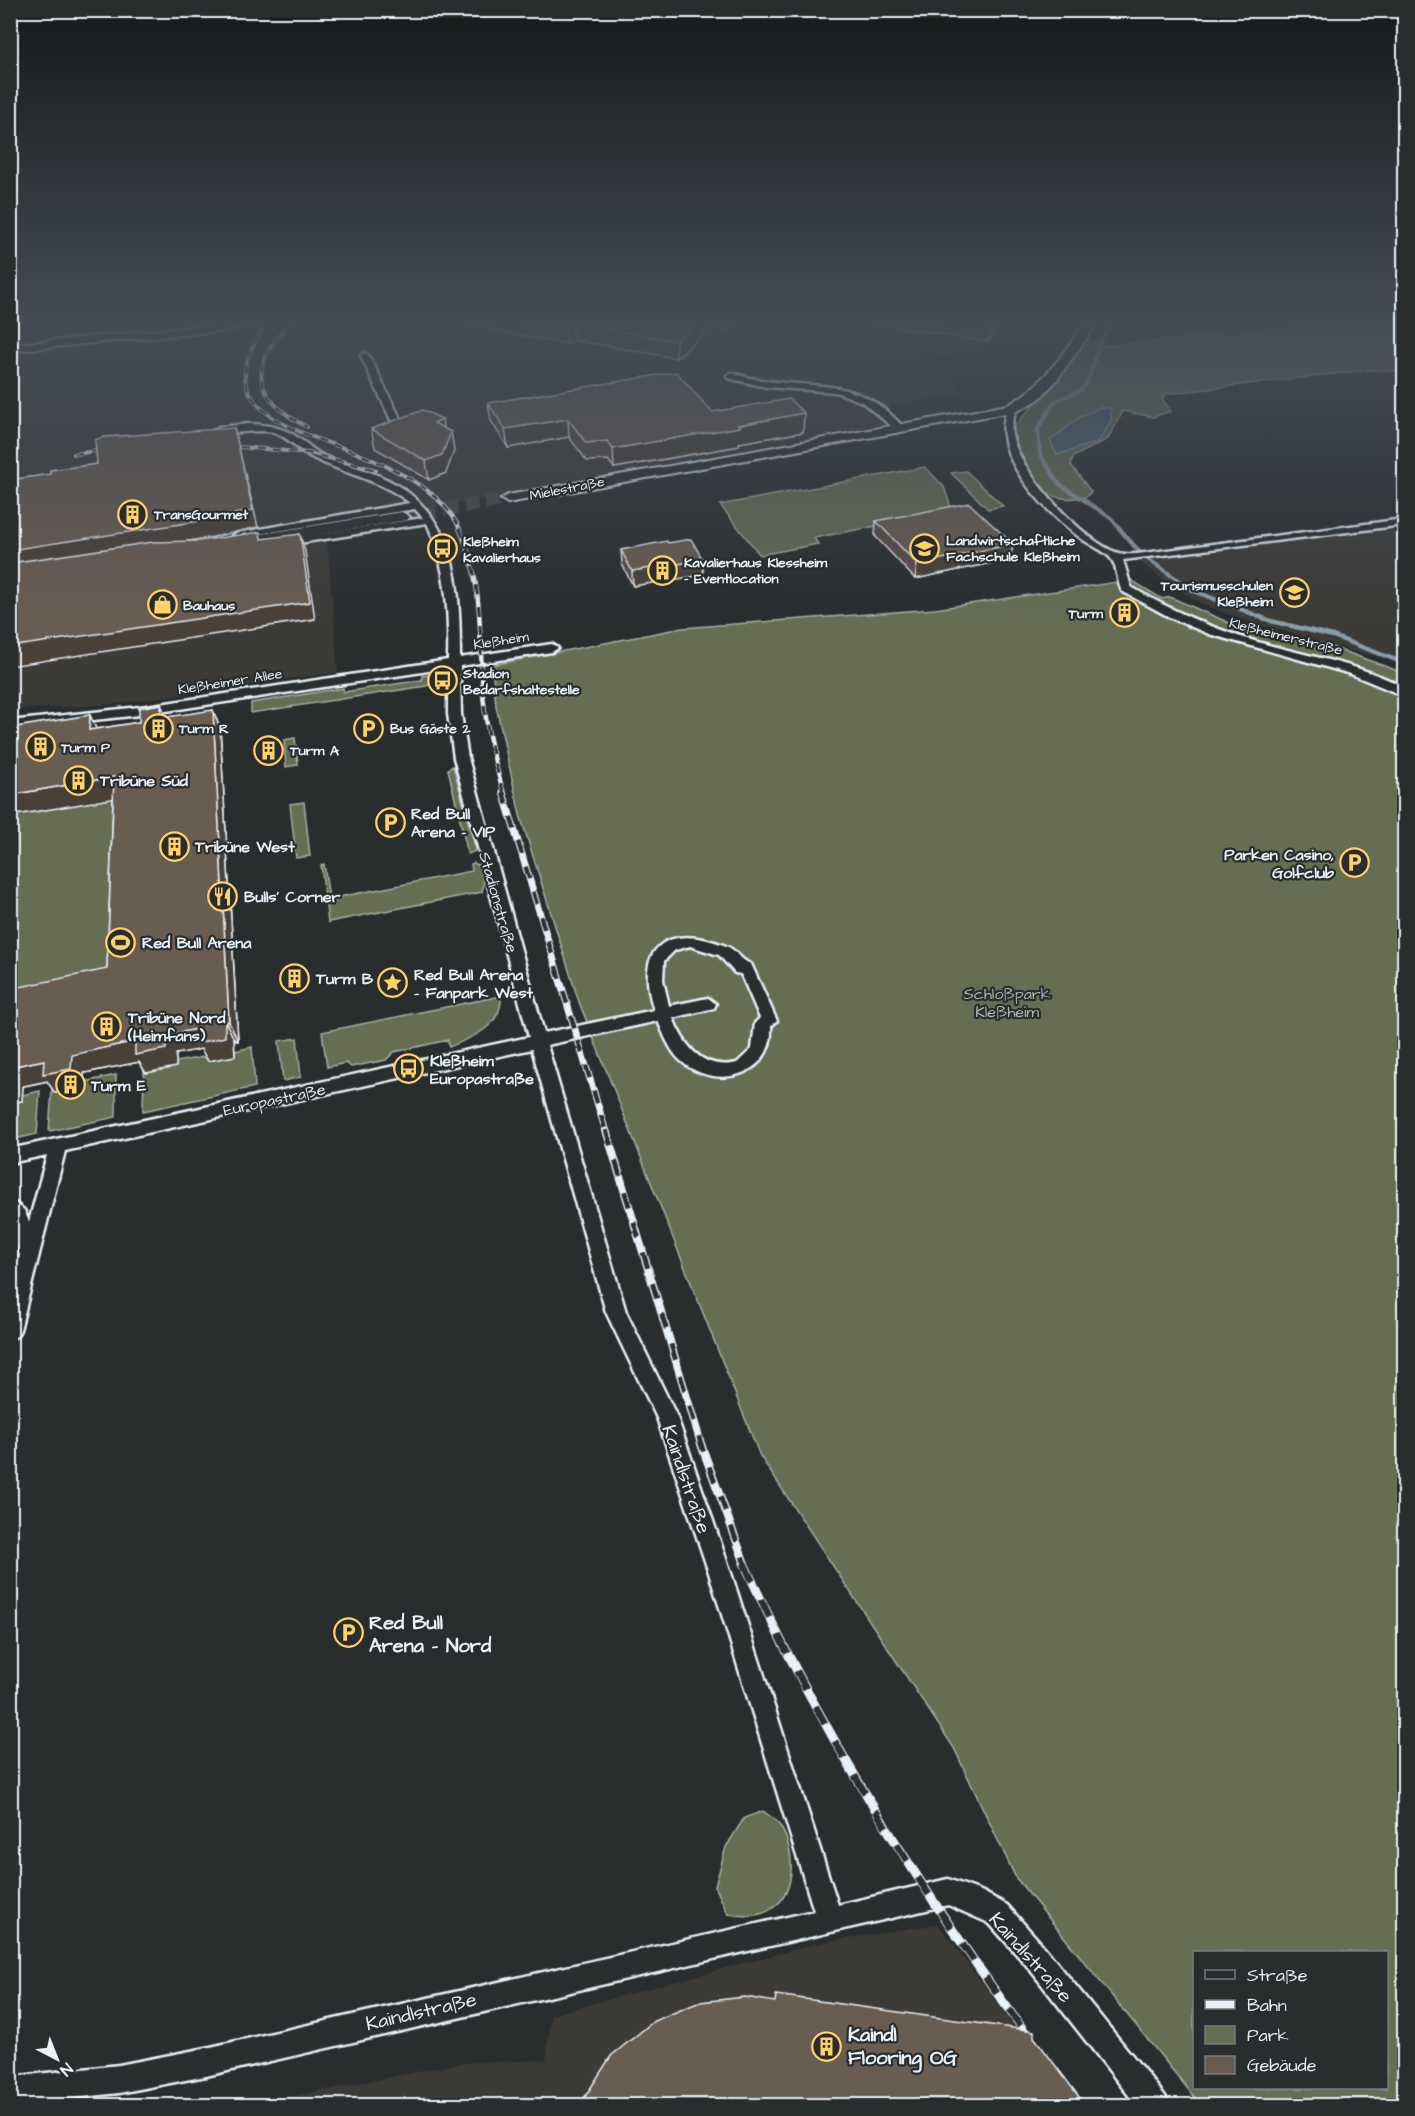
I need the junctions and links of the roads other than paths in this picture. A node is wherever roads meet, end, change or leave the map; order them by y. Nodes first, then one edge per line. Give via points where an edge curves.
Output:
1 (396, 421) edge
2 (890, 421) edge
3 (940, 421) edge
4 (1008, 421) edge
5 (398, 424) edge
6 (899, 428) junction
7 (219, 430) edge
8 (508, 499) tunnel mouth
9 (419, 506) junction
10 (402, 517) tunnel mouth
11 (428, 520) junction
12 (1404, 522) edge
13 (215, 546) junction
14 (1117, 557) junction
15 (552, 648) dead end
16 (454, 661) junction
17 (1404, 693) edge
18 (10, 725) edge
19 (708, 1004) dead end
20 (665, 1013) junction
21 (538, 1042) junction
22 (58, 1146) junction
23 (10, 1156) edge
24 (10, 1207) edge
25 (29, 1255) junction
26 (10, 1330) edge
27 (830, 1920) junction
28 (10, 2091) edge
29 (1155, 2106) edge

1 - 5 street
2 - 6 street
3 - 6 street, Mielestraße
4 - 14 street via 1007,436 1021,466 1052,509 1096,546
6 - 8 street, Mielestraße
7 - 9 street via 273,428 295,439 316,457 378,479
9 - 11 street, Stadionstraße
9 - 13 street
10 - 13 street
11 - 13 street
11 - 16 street, Stadionstraße via 442,549 453,598
12 - 14 street
14 - 17 street, Kleßheimerstraße via 1125,589 1155,607 1229,638 1337,663
15 - 16 street, Kleßheim
16 - 18 street, Kleßheimer Allee via 140,711
16 - 21 street, Stadionstraße via 454,713 460,758
19 - 20 street
20 - 20 street via 680,1049 703,1066 724,1071 745,1067 754,1059 761,1048 763,1023 769,1021 747,968 740,969 724,951 690,940 663,950 657,959 653,974
20 - 21 street
21 - 22 street, Europastraße
21 - 27 street, Kaindlstraße via 616,1312 630,1348 667,1417
22 - 23 street, Europastraße
22 - 25 street
24 - 25 street via 18,1216
25 - 26 street
27 - 28 street, Kaindlstraße via 206,2062 119,2079
27 - 29 street, Kaindlstraße via 948,1892 998,1914

